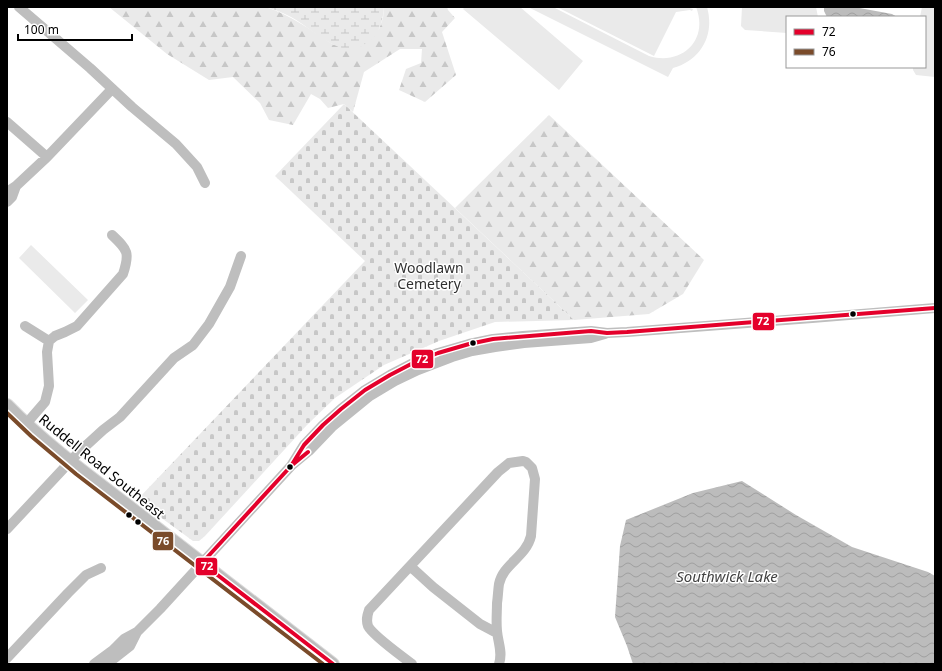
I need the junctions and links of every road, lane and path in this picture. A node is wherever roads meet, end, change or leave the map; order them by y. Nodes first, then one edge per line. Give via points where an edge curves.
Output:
1 (19, 7) edge
2 (112, 89) junction
3 (7, 122) edge
4 (47, 157) junction
5 (205, 183) dead end
6 (11, 189) edge
7 (7, 202) edge
8 (112, 235) dead end
9 (241, 256) dead end
10 (935, 308) edge
11 (25, 326) dead end
12 (49, 341) junction
13 (7, 405) edge
14 (26, 424) junction
15 (71, 461) junction
16 (7, 529) edge
17 (202, 563) junction
18 (410, 566) junction
19 (101, 568) dead end
20 (137, 632) junction
21 (497, 633) junction
22 (7, 658) edge
23 (94, 664) edge
24 (108, 664) edge
25 (333, 664) edge
26 (412, 664) edge
27 (499, 664) edge

1 - 2 street
2 - 4 street
2 - 5 street via 176,144 197,167
3 - 4 street
4 - 6 street
6 - 7 street via 12,197
8 - 12 street via 124,246 127,254 123,274 77,326
9 - 15 street via 230,288 193,345 174,358 120,418 103,430
10 - 17 street via 607,333 591,338 495,347 452,357 395,381 370,396 332,427 291,466
11 - 12 street
12 - 14 street via 49,386 45,402
13 - 14 main road, Ruddell Road Southeast
14 - 15 main road, Ruddell Road Southeast
15 - 16 street
15 - 17 main road, Ruddell Road Southeast
17 - 20 street
17 - 25 main road, Ruddell Road Southeast
18 - 21 street via 480,624
18 - 21 street via 504,467 509,463 523,461 530,465 535,479 531,536 526,548 507,568 500,580
18 - 26 street via 369,610 366,621 373,632
19 - 22 street via 86,575
20 - 23 street via 124,639
20 - 24 street via 130,646
21 - 27 street via 501,651

